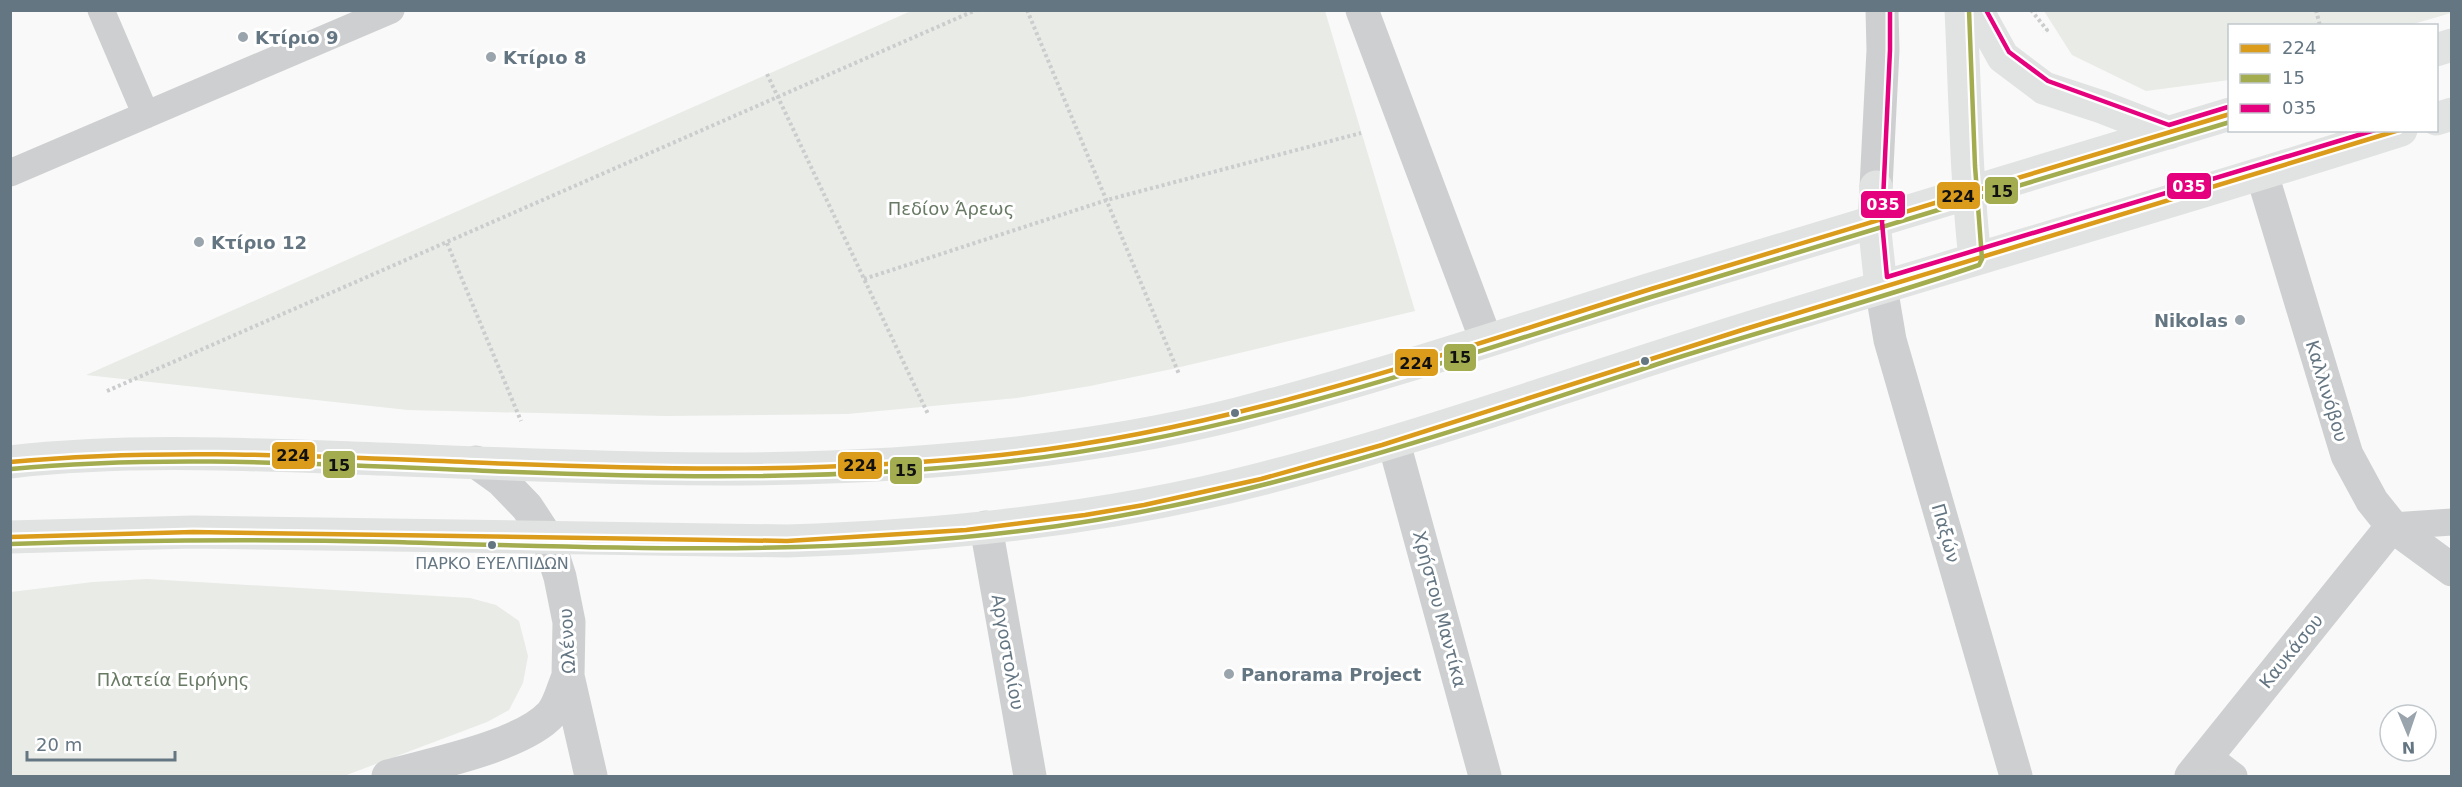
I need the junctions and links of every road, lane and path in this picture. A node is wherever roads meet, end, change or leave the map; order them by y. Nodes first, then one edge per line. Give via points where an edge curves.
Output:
1 (101, 10) edge
2 (391, 10) edge
3 (975, 10) edge
4 (1027, 10) edge
5 (1362, 10) edge
6 (1882, 10) edge
7 (1961, 10) edge
8 (1977, 10) edge
9 (767, 74) dead end
10 (779, 97) junction
11 (2228, 114) edge
12 (146, 115) junction
13 (1372, 130) dead end
14 (2395, 132) edge
15 (2169, 133) junction
16 (10, 172) edge
17 (2262, 174) junction
18 (1876, 187) joint
19 (1968, 194) junction
20 (1107, 200) junction
21 (1874, 222) junction
22 (447, 243) junction
23 (1975, 259) junction
24 (864, 279) junction
25 (1881, 287) junction
26 (1486, 340) junction
27 (1179, 374) dead end
28 (107, 391) dead end
29 (928, 414) dead end
30 (521, 421) dead end
31 (1394, 443) junction
32 (10, 462) edge
33 (476, 462) junction
34 (2451, 522) edge
35 (2392, 526) junction
36 (986, 527) junction
37 (10, 537) edge
38 (548, 539) junction
39 (2451, 570) edge
40 (568, 676) junction
41 (2199, 766) edge
42 (388, 777) edge
43 (591, 777) edge
44 (1030, 777) edge
45 (1485, 777) edge
46 (2016, 777) edge
47 (2234, 777) edge

1 - 12 lane
2 - 12 lane
3 - 10 path
4 - 20 path
5 - 26 street
6 - 18 street
7 - 19 main road
8 - 15 main road via 2003,57 2044,88
9 - 10 path
10 - 22 path
10 - 24 path
11 - 15 main road
12 - 16 lane
13 - 20 path
14 - 17 main road
15 - 19 main road
17 - 23 main road
17 - 35 street, Καλλινόβου via 2347,455 2372,501
18 - 21 main road
19 - 21 main road
19 - 23 main road
20 - 24 path
20 - 27 path
21 - 25 main road
21 - 26 main road
22 - 28 path
22 - 30 path
23 - 25 main road
24 - 29 path
25 - 31 main road
25 - 46 street, Παξών via 1890,340
26 - 33 main road via 1233,414 1100,441 935,461 736,468
31 - 36 main road via 1169,500
31 - 45 street, Χρήστου Μαντίκα
32 - 33 main road via 122,454 240,454
33 - 38 street, Ωλένου via 501,480 527,507
34 - 35 lane
35 - 39 street, Καλλινόβου
35 - 41 street, Καυκάσου
36 - 38 main road via 787,541
36 - 44 street, Αργοστολίου
37 - 38 main road via 204,532
38 - 40 street, Ωλένου via 569,622
40 - 42 street via 552,713 530,730 489,747
40 - 43 street, Ωλένου
41 - 47 lane

